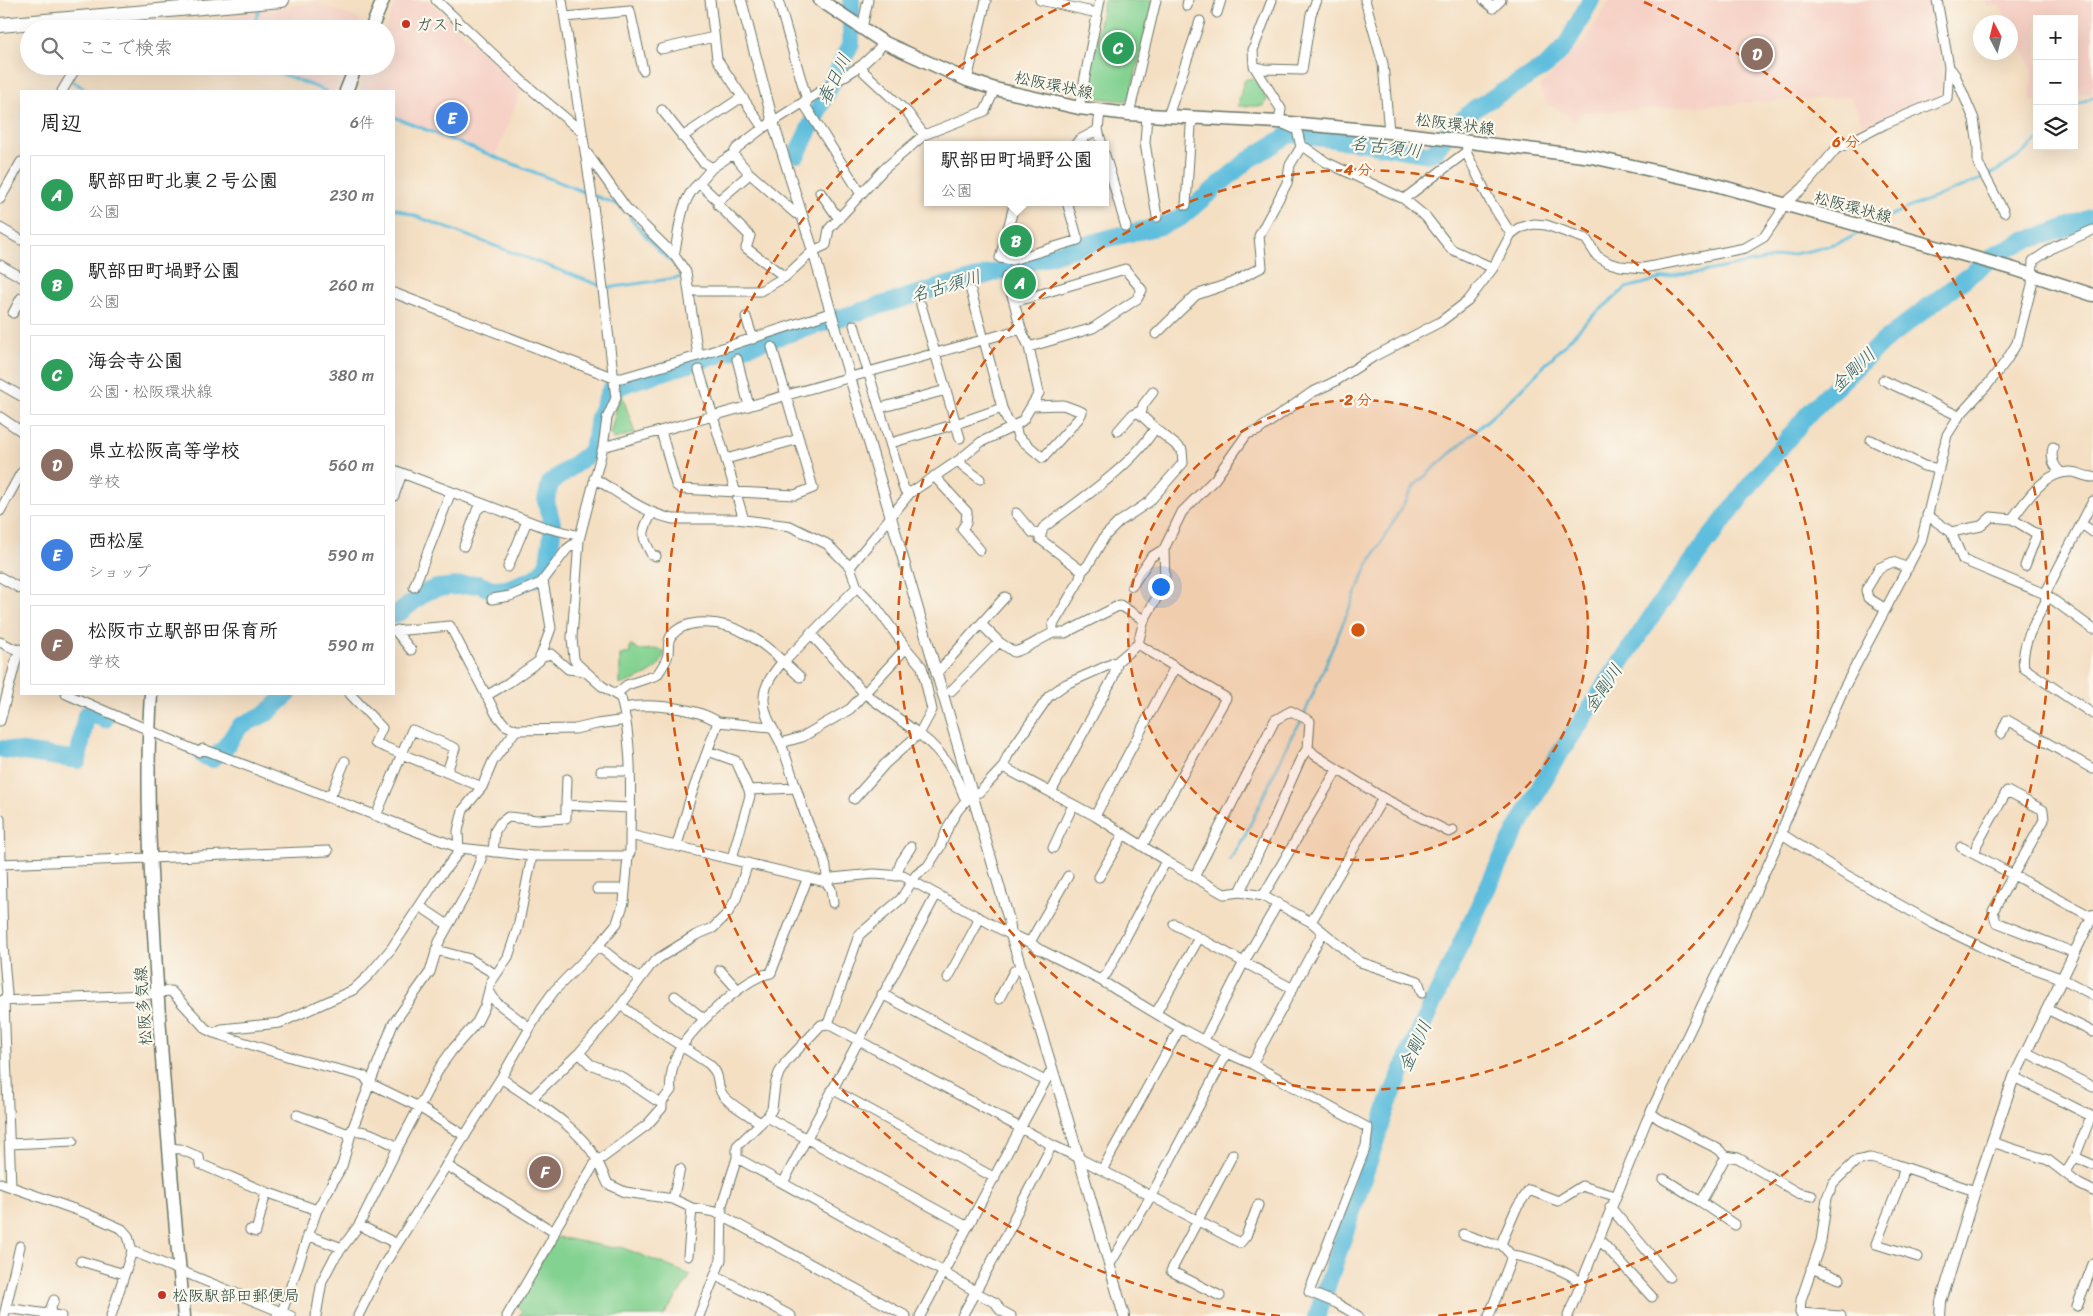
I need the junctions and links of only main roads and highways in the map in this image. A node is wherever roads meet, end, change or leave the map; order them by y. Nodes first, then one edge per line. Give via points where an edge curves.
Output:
1 (282, 0) edge
2 (383, 0) edge
3 (820, 0) edge
4 (217, 3) edge
5 (112, 20) edge
6 (375, 20) edge
7 (0, 25) edge
8 (20, 25) edge
9 (352, 75) edge
10 (346, 90) edge
11 (2093, 295) edge
12 (150, 695) edge
13 (184, 1316) edge

1 - 4 highway
2 - 6 main road
3 - 11 main road, 松阪環状線 via 883,42 967,80 996,89 1100,111 1388,132 1464,145 1592,157 1709,183 2014,269
4 - 5 highway
7 - 8 highway
9 - 10 main road
12 - 13 main road, 松阪多気線 via 151,858 158,992 168,1148

